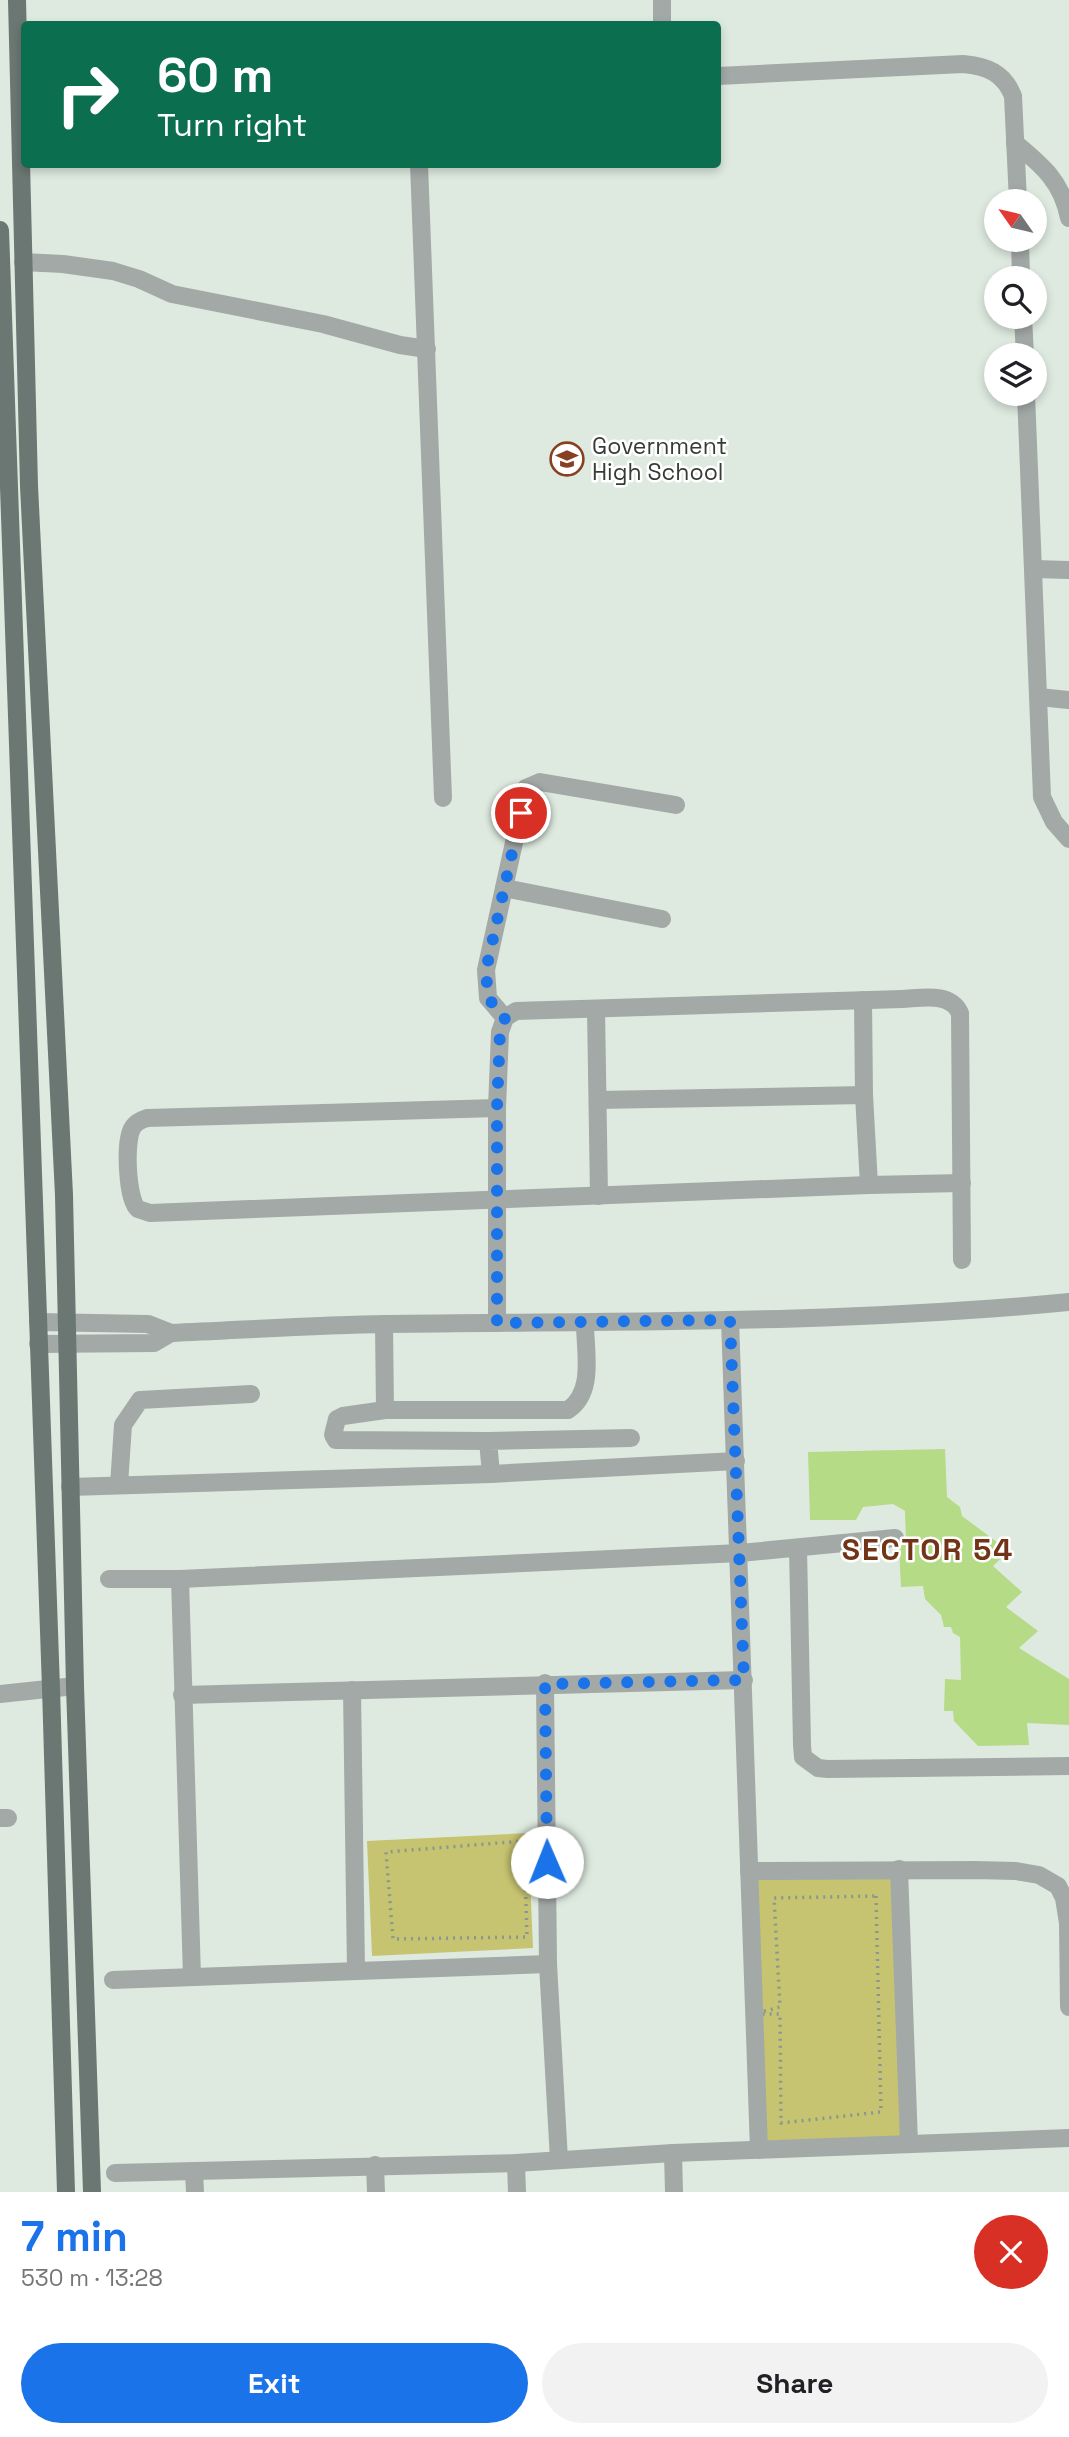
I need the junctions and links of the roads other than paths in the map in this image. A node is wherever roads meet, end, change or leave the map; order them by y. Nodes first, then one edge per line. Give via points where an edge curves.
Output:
1 (17, 0) edge
2 (662, 0) edge
3 (662, 21) edge
4 (721, 76) edge
5 (1016, 143) junction
6 (419, 168) edge
7 (1018, 189) edge
8 (1069, 218) edge
9 (0, 230) edge
10 (23, 262) junction
11 (427, 349) junction
12 (1027, 406) edge
13 (1034, 569) junction
14 (1069, 570) edge
15 (1039, 697) junction
16 (1069, 700) edge
17 (443, 799) dead end
18 (677, 805) dead end
19 (1069, 839) edge
20 (504, 888) junction
21 (662, 919) dead end
22 (863, 1000) junction
23 (596, 1009) junction
24 (505, 1018) junction
25 (864, 1094) junction
26 (598, 1100) junction
27 (497, 1108) junction
28 (962, 1183) junction
29 (869, 1185) junction
30 (599, 1196) junction
31 (498, 1200) junction
32 (962, 1259) dead end
33 (1069, 1302) edge
34 (730, 1320) junction
35 (38, 1322) junction
36 (68, 1322) junction
37 (497, 1323) junction
38 (585, 1323) junction
39 (384, 1324) junction
40 (171, 1333) junction
41 (38, 1344) junction
42 (68, 1345) junction
43 (251, 1394) dead end
44 (386, 1410) junction
45 (631, 1438) dead end
46 (488, 1441) junction
47 (736, 1461) junction
48 (491, 1474) junction
49 (118, 1485) junction
50 (70, 1487) junction
51 (895, 1538) dead end
52 (798, 1548) junction
53 (740, 1553) junction
54 (109, 1578) dead end
55 (180, 1579) junction
56 (744, 1680) junction
57 (545, 1684) junction
58 (75, 1686) junction
59 (51, 1688) junction
60 (352, 1690) junction
61 (0, 1693) edge
62 (182, 1695) junction
63 (1069, 1766) edge
64 (899, 1869) junction
65 (749, 1871) junction
66 (548, 1964) junction
67 (356, 1970) junction
68 (192, 1978) junction
69 (113, 1980) dead end
70 (1069, 2007) edge
71 (1069, 2138) edge
72 (909, 2143) junction
73 (759, 2150) junction
74 (673, 2153) junction
75 (559, 2160) junction
76 (516, 2163) junction
77 (375, 2165) junction
78 (194, 2171) junction
79 (115, 2173) dead end
80 (66, 2192) edge
81 (92, 2192) edge
82 (195, 2192) edge
83 (376, 2192) edge
84 (517, 2192) edge
85 (674, 2192) edge

1 - 10 main road
2 - 3 street
4 - 5 street via 984,66 1008,84 1013,96
5 - 7 street
5 - 8 street via 1057,183
6 - 11 street
9 - 35 main road
10 - 11 street via 113,271 172,294
10 - 36 main road
11 - 17 street
12 - 13 street
13 - 14 street
13 - 15 street
15 - 16 street
15 - 19 street via 1042,797
18 - 20 street via 540,782 526,788
20 - 21 street
20 - 24 street via 486,985 488,998
22 - 23 street
22 - 25 street
22 - 28 street via 932,998 948,999 956,1005 960,1013
23 - 24 street via 516,1011
23 - 26 street
24 - 27 street via 500,1032
25 - 26 street
25 - 29 street
26 - 30 street
27 - 31 street
27 - 31 street via 147,1118 132,1128 128,1142 134,1206 150,1213
28 - 29 street
28 - 32 street
29 - 30 street
30 - 31 street
31 - 37 street
33 - 34 street via 966,1312
34 - 38 street
34 - 47 street
35 - 36 street
35 - 41 main road
36 - 40 street via 148,1324
36 - 42 main road
37 - 38 street
37 - 39 street
38 - 44 street via 586,1385 568,1410
39 - 40 street
39 - 44 street
40 - 42 street via 154,1343
41 - 42 street
41 - 59 main road
42 - 50 main road
43 - 49 street via 140,1400 123,1425
44 - 46 street via 344,1416 334,1424 333,1435 344,1441
45 - 46 street
46 - 48 street
47 - 48 street
47 - 53 street
48 - 49 street
49 - 50 street
50 - 58 main road
51 - 52 street
52 - 53 street
52 - 63 street via 802,1745 803,1757 812,1765 828,1769
53 - 55 street
53 - 56 street
54 - 55 street
55 - 62 street
56 - 57 street
56 - 65 street
57 - 60 street
57 - 66 street
58 - 59 street
58 - 81 main road
59 - 61 street
59 - 80 main road
60 - 62 street
60 - 67 street
62 - 68 street
64 - 65 street
64 - 70 street via 1016,1871 1049,1879 1058,1886 1068,1923
64 - 72 street
65 - 73 street
66 - 67 street
66 - 75 street
67 - 68 street
68 - 69 street
71 - 72 street
72 - 73 street
73 - 74 street
74 - 75 street
74 - 85 street
75 - 76 street
76 - 77 street
76 - 84 street
77 - 78 street
77 - 83 street
78 - 79 street
78 - 82 street

